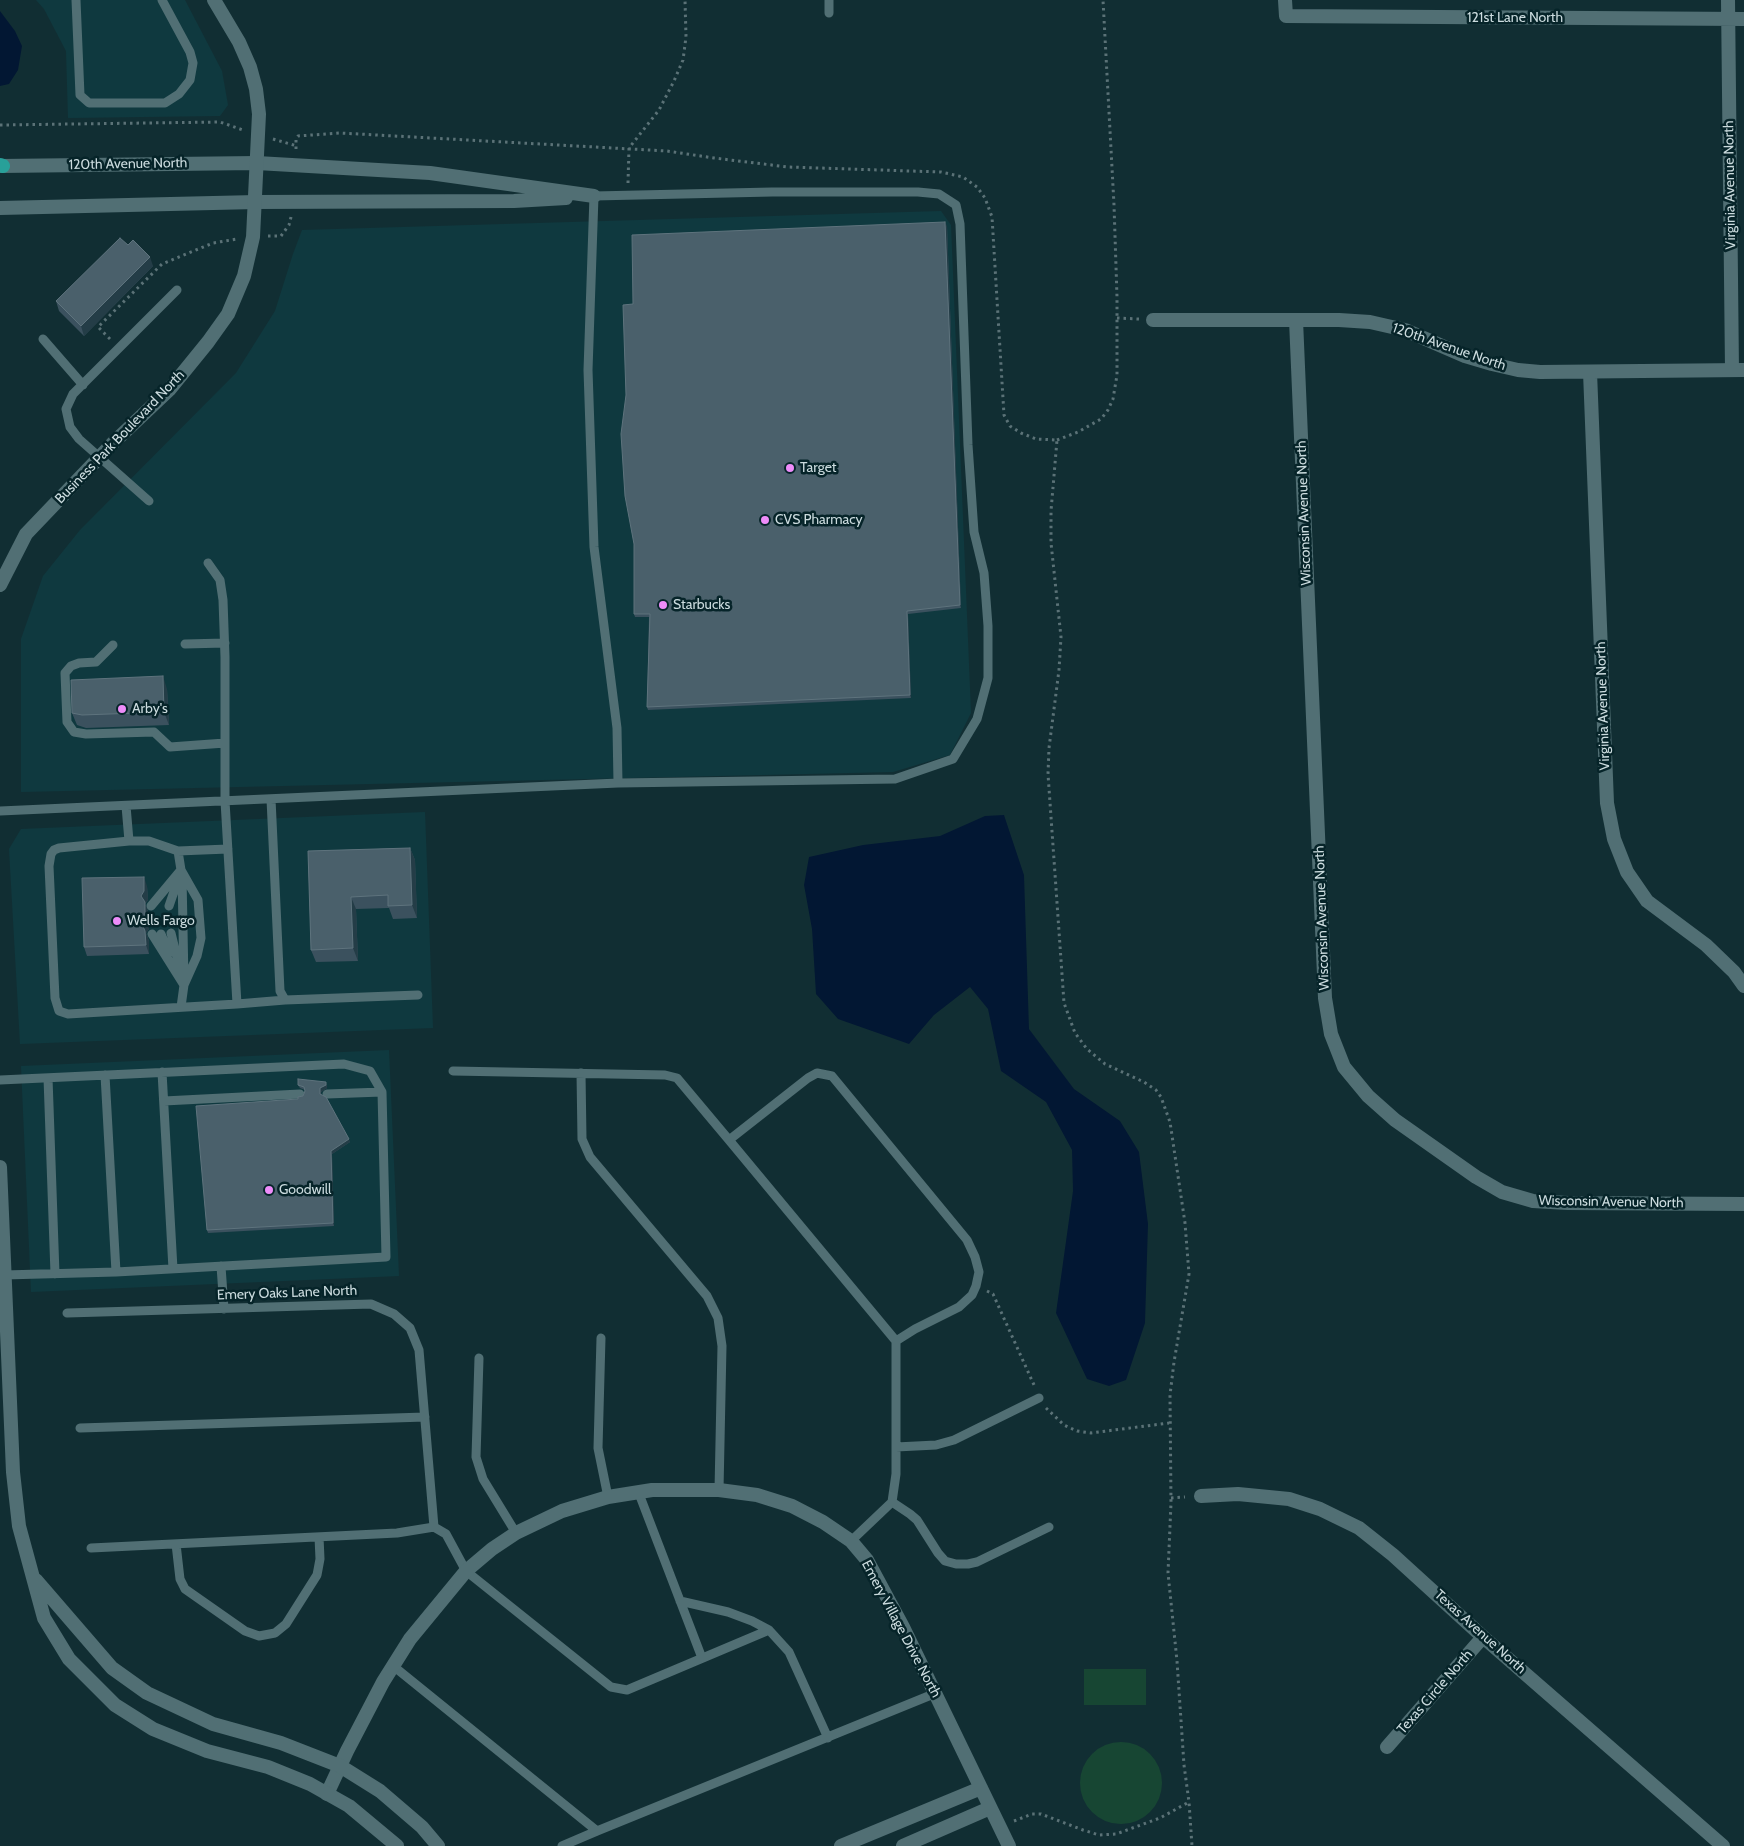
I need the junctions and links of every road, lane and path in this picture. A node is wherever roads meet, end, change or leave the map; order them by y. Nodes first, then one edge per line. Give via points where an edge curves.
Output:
1 (76, 0) edge
2 (162, 0) edge
3 (214, 0) edge
4 (685, 0) edge
5 (829, 0) edge
6 (1103, 0) edge
7 (1286, 0) edge
8 (1728, 0) edge
9 (829, 12) dead end
10 (1728, 19) junction
11 (1744, 19) edge
12 (220, 122) dead end
13 (0, 125) edge
14 (259, 135) junction
15 (296, 146) dead end
16 (257, 163) junction
17 (1, 165) edge
18 (628, 195) junction
19 (594, 196) junction
20 (256, 202) junction
21 (0, 208) edge
22 (213, 243) dead end
23 (177, 290) dead end
24 (1153, 320) dead end
25 (1296, 320) junction
26 (43, 339) dead end
27 (120, 349) junction
28 (1738, 370) edge
29 (1590, 372) junction
30 (83, 385) junction
31 (1057, 440) dead end
32 (99, 457) junction
33 (149, 501) dead end
34 (208, 563) dead end
35 (0, 584) edge
36 (225, 643) junction
37 (113, 644) dead end
38 (185, 644) dead end
39 (225, 743) junction
40 (618, 783) junction
41 (271, 799) junction
42 (225, 801) junction
43 (126, 806) junction
44 (0, 811) edge
45 (129, 841) junction
46 (228, 849) junction
47 (178, 851) junction
48 (181, 870) junction
49 (160, 906) dead end
50 (171, 933) dead end
51 (156, 934) dead end
52 (184, 985) junction
53 (1744, 986) edge
54 (418, 995) dead end
55 (286, 1000) junction
56 (237, 1004) junction
57 (181, 1008) junction
58 (453, 1071) dead end
59 (162, 1072) junction
60 (581, 1074) junction
61 (105, 1075) junction
62 (48, 1078) junction
63 (0, 1080) edge
64 (382, 1092) junction
65 (300, 1094) dead end
66 (327, 1094) dead end
67 (164, 1101) junction
68 (729, 1140) junction
69 (0, 1167) edge
70 (1744, 1204) edge
71 (221, 1266) junction
72 (173, 1269) junction
73 (116, 1272) junction
74 (55, 1274) junction
75 (4, 1275) junction
76 (976, 1286) junction
77 (224, 1309) junction
78 (67, 1313) dead end
79 (601, 1338) dead end
80 (896, 1341) junction
81 (479, 1358) dead end
82 (1040, 1398) junction
83 (426, 1418) junction
84 (1169, 1424) dead end
85 (80, 1428) dead end
86 (896, 1447) junction
87 (720, 1490) junction
88 (638, 1491) junction
89 (1201, 1496) dead end
90 (608, 1497) junction
91 (892, 1502) junction
92 (434, 1527) junction
93 (1049, 1527) dead end
94 (516, 1533) junction
95 (319, 1537) junction
96 (851, 1541) junction
97 (176, 1544) junction
98 (91, 1548) dead end
99 (466, 1571) junction
100 (34, 1578) junction
101 (680, 1601) junction
102 (769, 1630) junction
103 (1483, 1636) junction
104 (702, 1658) junction
105 (392, 1665) junction
106 (936, 1693) junction
107 (828, 1738) junction
108 (1387, 1747) dead end
109 (340, 1766) junction
110 (981, 1788) junction
111 (327, 1794) junction
112 (1189, 1802) dead end
113 (990, 1808) junction
114 (999, 1826) junction
115 (597, 1832) junction
116 (397, 1846) edge
117 (438, 1846) edge
118 (562, 1846) edge
119 (841, 1846) edge
120 (903, 1846) edge
121 (1009, 1846) edge
122 (1723, 1846) edge

1 - 2 lane via 80,95 88,103 165,103 179,94 190,80 193,63
3 - 14 street, Business Park Boulevard North via 250,67 256,89
4 - 18 path via 683,60 659,110 629,148
5 - 9 lane
6 - 31 path via 1114,214 1117,375 1113,399 1101,419
7 - 10 street, 121st Lane North via 1286,16
8 - 10 street, Virginia Avenue North
10 - 11 street, 121st Lane North
10 - 28 street, Virginia Avenue North
12 - 13 path
14 - 15 path
14 - 16 street, Business Park Boulevard North
16 - 17 street, 120th Avenue North
16 - 19 street, 120th Avenue North via 430,173
16 - 20 street, Business Park Boulevard North
18 - 19 lane
18 - 40 lane via 918,192 939,194 956,205 960,224 968,445 974,532 984,573 988,678 977,720 953,759 895,779
19 - 20 street via 514,201
19 - 40 lane via 588,370 594,548 617,728
20 - 21 street
20 - 32 street, Business Park Boulevard North via 252,244 244,276 228,314 169,390
22 - 27 path via 162,264 98,327
23 - 27 lane
24 - 25 street, 120th Avenue North
25 - 29 street, 120th Avenue North via 1370,322 1405,330 1466,356 1518,370
25 - 70 street, Wisconsin Avenue North via 1325,998 1331,1034 1344,1067 1368,1096 1395,1120 1502,1192 1533,1201 1568,1203
26 - 30 lane
27 - 30 lane
28 - 29 street, 120th Avenue North
29 - 53 street, Virginia Avenue North via 1607,803 1614,839 1628,872 1647,901 1706,945
30 - 32 lane via 73,394 66,409 68,422 79,439
32 - 33 lane
32 - 35 street, Business Park Boulevard North via 26,534
34 - 36 lane via 220,580
36 - 38 lane
36 - 39 lane
37 - 39 lane via 96,662 79,663 65,673 67,722 74,732 154,732 170,747
39 - 42 lane
40 - 41 lane
41 - 42 lane
41 - 55 lane via 280,991
42 - 43 lane
42 - 46 lane
43 - 44 lane
43 - 45 lane
45 - 47 lane via 149,841
45 - 57 lane via 59,848 51,854 56,1006 58,1011 68,1014
46 - 47 lane
46 - 56 lane
47 - 48 lane
48 - 49 lane
48 - 52 lane
48 - 52 lane via 198,900 201,938
50 - 52 lane
51 - 52 lane
52 - 57 lane
54 - 55 lane
55 - 56 lane
56 - 57 lane
58 - 60 lane
59 - 61 lane
59 - 64 lane via 344,1064 370,1072
59 - 67 lane
60 - 68 lane via 665,1075 676,1078
60 - 87 lane via 582,1139 590,1157 707,1296 718,1318 722,1346
61 - 62 lane
61 - 73 lane
62 - 63 lane
62 - 74 lane
64 - 66 lane
64 - 71 lane via 386,1257
65 - 67 lane
67 - 72 lane
68 - 76 lane via 816,1073 832,1076 966,1240 976,1257 979,1272
68 - 80 lane
69 - 75 street
71 - 72 lane
71 - 77 lane
72 - 73 lane
73 - 74 lane
74 - 75 lane
75 - 100 street via 13,1472 19,1526
76 - 80 lane via 972,1295 959,1307
76 - 82 path via 993,1294
77 - 78 lane, Emery Oaks Lane North
77 - 83 lane, Emery Oaks Lane North via 371,1304 394,1314 410,1328 419,1350
79 - 90 lane via 598,1448
80 - 86 lane
81 - 94 lane via 478,1468
82 - 84 path via 1053,1416 1077,1431 1091,1433
82 - 86 lane via 954,1440 936,1445
83 - 85 lane
83 - 92 lane, Emery Oaks Lane North
86 - 91 lane
87 - 88 street, Emery Village Drive North
87 - 96 street, Emery Village Drive North via 757,1495 792,1506
88 - 90 street, Emery Village Drive North
88 - 101 lane
89 - 103 street, Texas Avenue North via 1238,1494 1289,1499 1320,1509 1359,1528
90 - 94 street, Emery Village Drive North via 562,1511
91 - 93 lane via 917,1520 945,1561 956,1564 977,1562
91 - 96 lane
92 - 95 lane via 397,1534
92 - 99 lane via 446,1534
94 - 99 street, Emery Village Drive North
95 - 97 lane
95 - 97 lane via 317,1575 286,1624 275,1633 258,1636 245,1631 185,1590 180,1579
96 - 106 street, Emery Village Drive North via 878,1578
97 - 98 lane
99 - 104 lane via 611,1687 627,1690
99 - 105 street, Emery Village Drive North
100 - 109 street via 112,1668 147,1693 213,1724 281,1743
100 - 111 street via 44,1618 69,1659 115,1704 153,1729 207,1751 268,1768
101 - 102 lane via 728,1612
101 - 104 lane
102 - 104 lane
102 - 107 lane via 789,1652
103 - 108 street, Texas Circle North
103 - 122 street, Texas Avenue North
105 - 109 street, Emery Village Drive North
105 - 115 lane
106 - 107 lane
106 - 110 street, Emery Village Drive North
107 - 115 lane
109 - 111 street, Emery Village Drive North
109 - 117 street via 380,1791 422,1827
110 - 113 street, Emery Village Drive North
110 - 119 street
111 - 116 street via 350,1806
112 - 114 path via 1160,1818 1116,1834 1099,1835 1041,1814
113 - 114 street, Emery Village Drive North
113 - 120 street
114 - 121 street, Emery Village Drive North
115 - 118 lane

